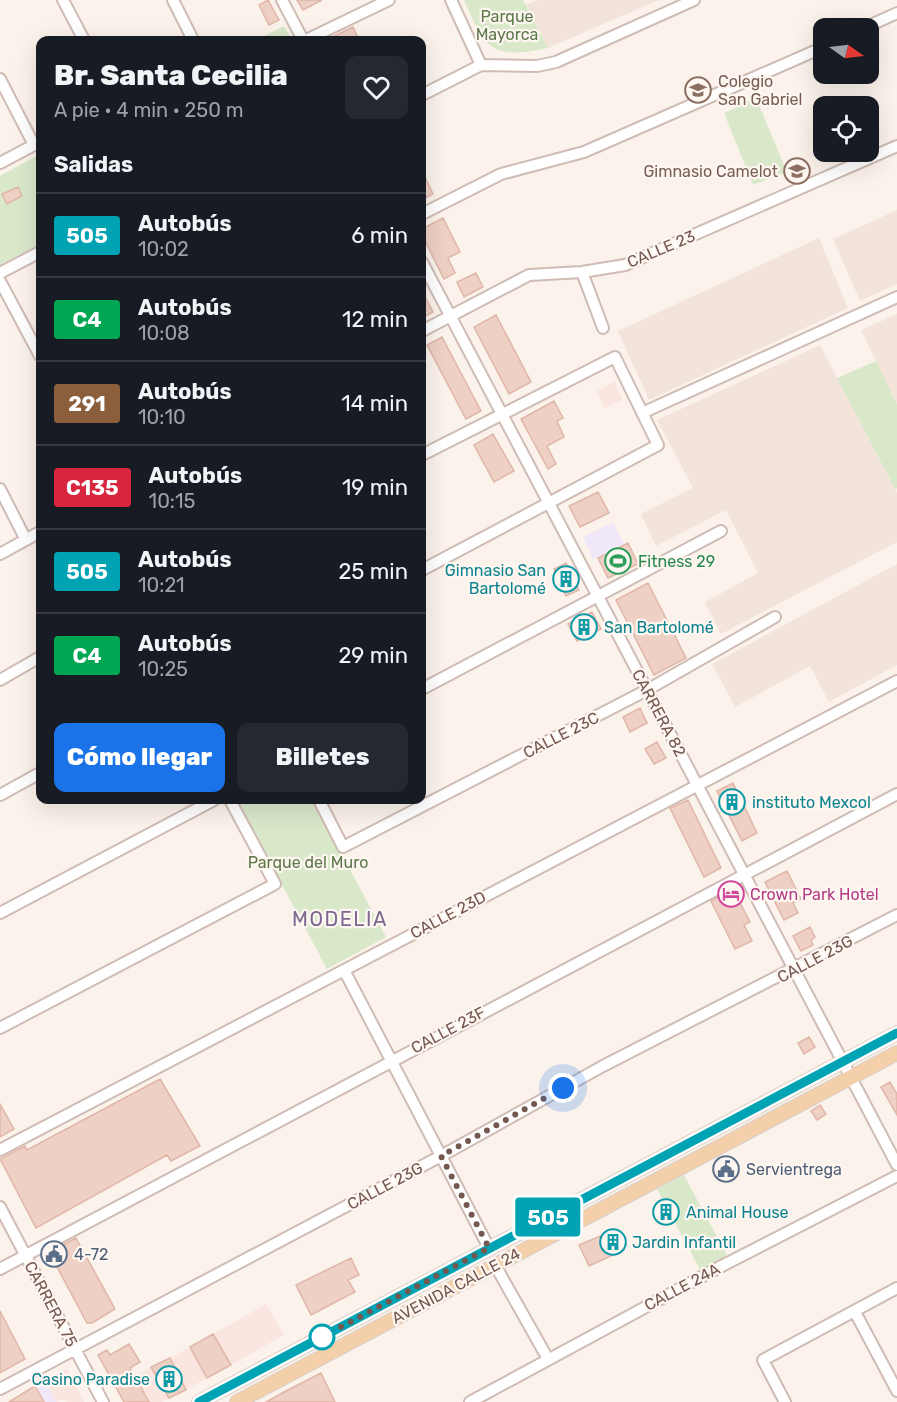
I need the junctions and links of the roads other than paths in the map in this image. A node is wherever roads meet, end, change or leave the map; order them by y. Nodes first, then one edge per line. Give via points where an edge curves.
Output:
1 (63, 0) edge
2 (172, 0) edge
3 (282, 0) edge
4 (389, 0) edge
5 (451, 0) edge
6 (694, 0) edge
7 (897, 13) edge
8 (879, 21) edge
9 (82, 36) edge
10 (191, 36) edge
11 (303, 36) edge
12 (313, 36) edge
13 (813, 52) edge
14 (481, 65) junction
15 (0, 79) edge
16 (426, 93) edge
17 (897, 146) edge
18 (0, 163) edge
19 (426, 212) edge
20 (36, 254) edge
21 (426, 270) edge
22 (0, 273) edge
23 (582, 273) junction
24 (0, 281) edge
25 (897, 297) edge
26 (450, 316) junction
27 (603, 328) dead end
28 (426, 329) edge
29 (36, 348) edge
30 (642, 413) junction
31 (502, 414) junction
32 (426, 453) edge
33 (0, 489) edge
34 (549, 503) junction
35 (721, 531) dead end
36 (36, 534) edge
37 (27, 540) junction
38 (0, 554) edge
39 (426, 568) edge
40 (597, 596) junction
41 (775, 616) dead end
42 (36, 659) edge
43 (0, 680) edge
44 (897, 681) edge
45 (426, 687) edge
46 (647, 690) junction
47 (36, 775) edge
48 (698, 785) junction
49 (897, 794) edge
50 (0, 795) edge
51 (206, 804) edge
52 (232, 804) edge
53 (321, 804) edge
54 (745, 875) junction
55 (0, 912) edge
56 (897, 915) edge
57 (344, 970) junction
58 (795, 970) junction
59 (0, 1028) edge
60 (897, 1033) edge
61 (897, 1053) edge
62 (391, 1060) junction
63 (843, 1061) junction
64 (852, 1077) junction
65 (0, 1150) edge
66 (441, 1156) junction
67 (897, 1165) edge
68 (897, 1176) edge
69 (0, 1207) edge
70 (489, 1248) junction
71 (26, 1256) junction
72 (495, 1266) junction
73 (0, 1269) edge
74 (897, 1288) edge
75 (855, 1312) junction
76 (75, 1349) junction
77 (548, 1359) junction
78 (0, 1389) edge
79 (897, 1391) edge
80 (103, 1402) edge
81 (199, 1402) edge
82 (237, 1402) edge
83 (470, 1402) edge
84 (785, 1402) edge

1 - 9 street
2 - 10 street
3 - 11 street
4 - 12 street
5 - 14 street
6 - 14 street via 556,62 537,66
7 - 8 street
13 - 19 street via 584,152 501,174
14 - 16 street
15 - 18 street via 34,145
17 - 23 street, CALLE 23 via 626,265
20 - 22 street
21 - 26 street, CARRERA 82
23 - 26 street, CALLE 23 via 529,275
23 - 27 street
24 - 29 street
25 - 30 street
26 - 28 street, CALLE 23
26 - 31 street, CARRERA 82
30 - 31 street via 615,357
30 - 34 street via 658,445
31 - 32 street
31 - 34 street, CARRERA 82
33 - 37 street
34 - 39 street
34 - 40 street, CARRERA 82
35 - 40 street
36 - 37 street
37 - 38 street
40 - 45 street
40 - 46 street, CARRERA 82
41 - 46 street, CALLE 23C
42 - 43 street
44 - 48 street, CALLE 23D
46 - 48 street, CARRERA 82
46 - 53 street, CALLE 23C via 343,847
47 - 50 street
48 - 54 street, CARRERA 82
48 - 57 street, CALLE 23D
49 - 54 street, CALLE 23F
51 - 55 street
52 - 59 street via 276,884
54 - 58 street, CARRERA 82
54 - 62 street, CALLE 23F
56 - 58 street, CALLE 23G
57 - 62 street
57 - 65 street, CALLE 23D
58 - 63 street, CARRERA 82
58 - 66 street, CALLE 23G via 603,1066
60 - 63 main road, AVENIDA CALLE 24
61 - 64 main road, AVENIDA CALLE 24
62 - 66 street
62 - 71 street, CALLE 23F
63 - 64 street, CARRERA 82
63 - 70 main road, AVENIDA CALLE 24
64 - 67 street, CARRERA 82
64 - 72 main road, AVENIDA CALLE 24
66 - 70 street
66 - 76 street, CALLE 23G
68 - 77 street, CALLE 24A
69 - 71 street, CARRERA 75
70 - 81 main road, AVENIDA CALLE 24
71 - 73 street, CALLE 23F
71 - 76 street, CARRERA 75
72 - 77 street
72 - 82 main road, AVENIDA CALLE 24
74 - 75 street
75 - 79 street
75 - 84 street via 763,1360
76 - 78 street, CALLE 23G
76 - 80 street, CARRERA 75
77 - 83 street, CALLE 24A

